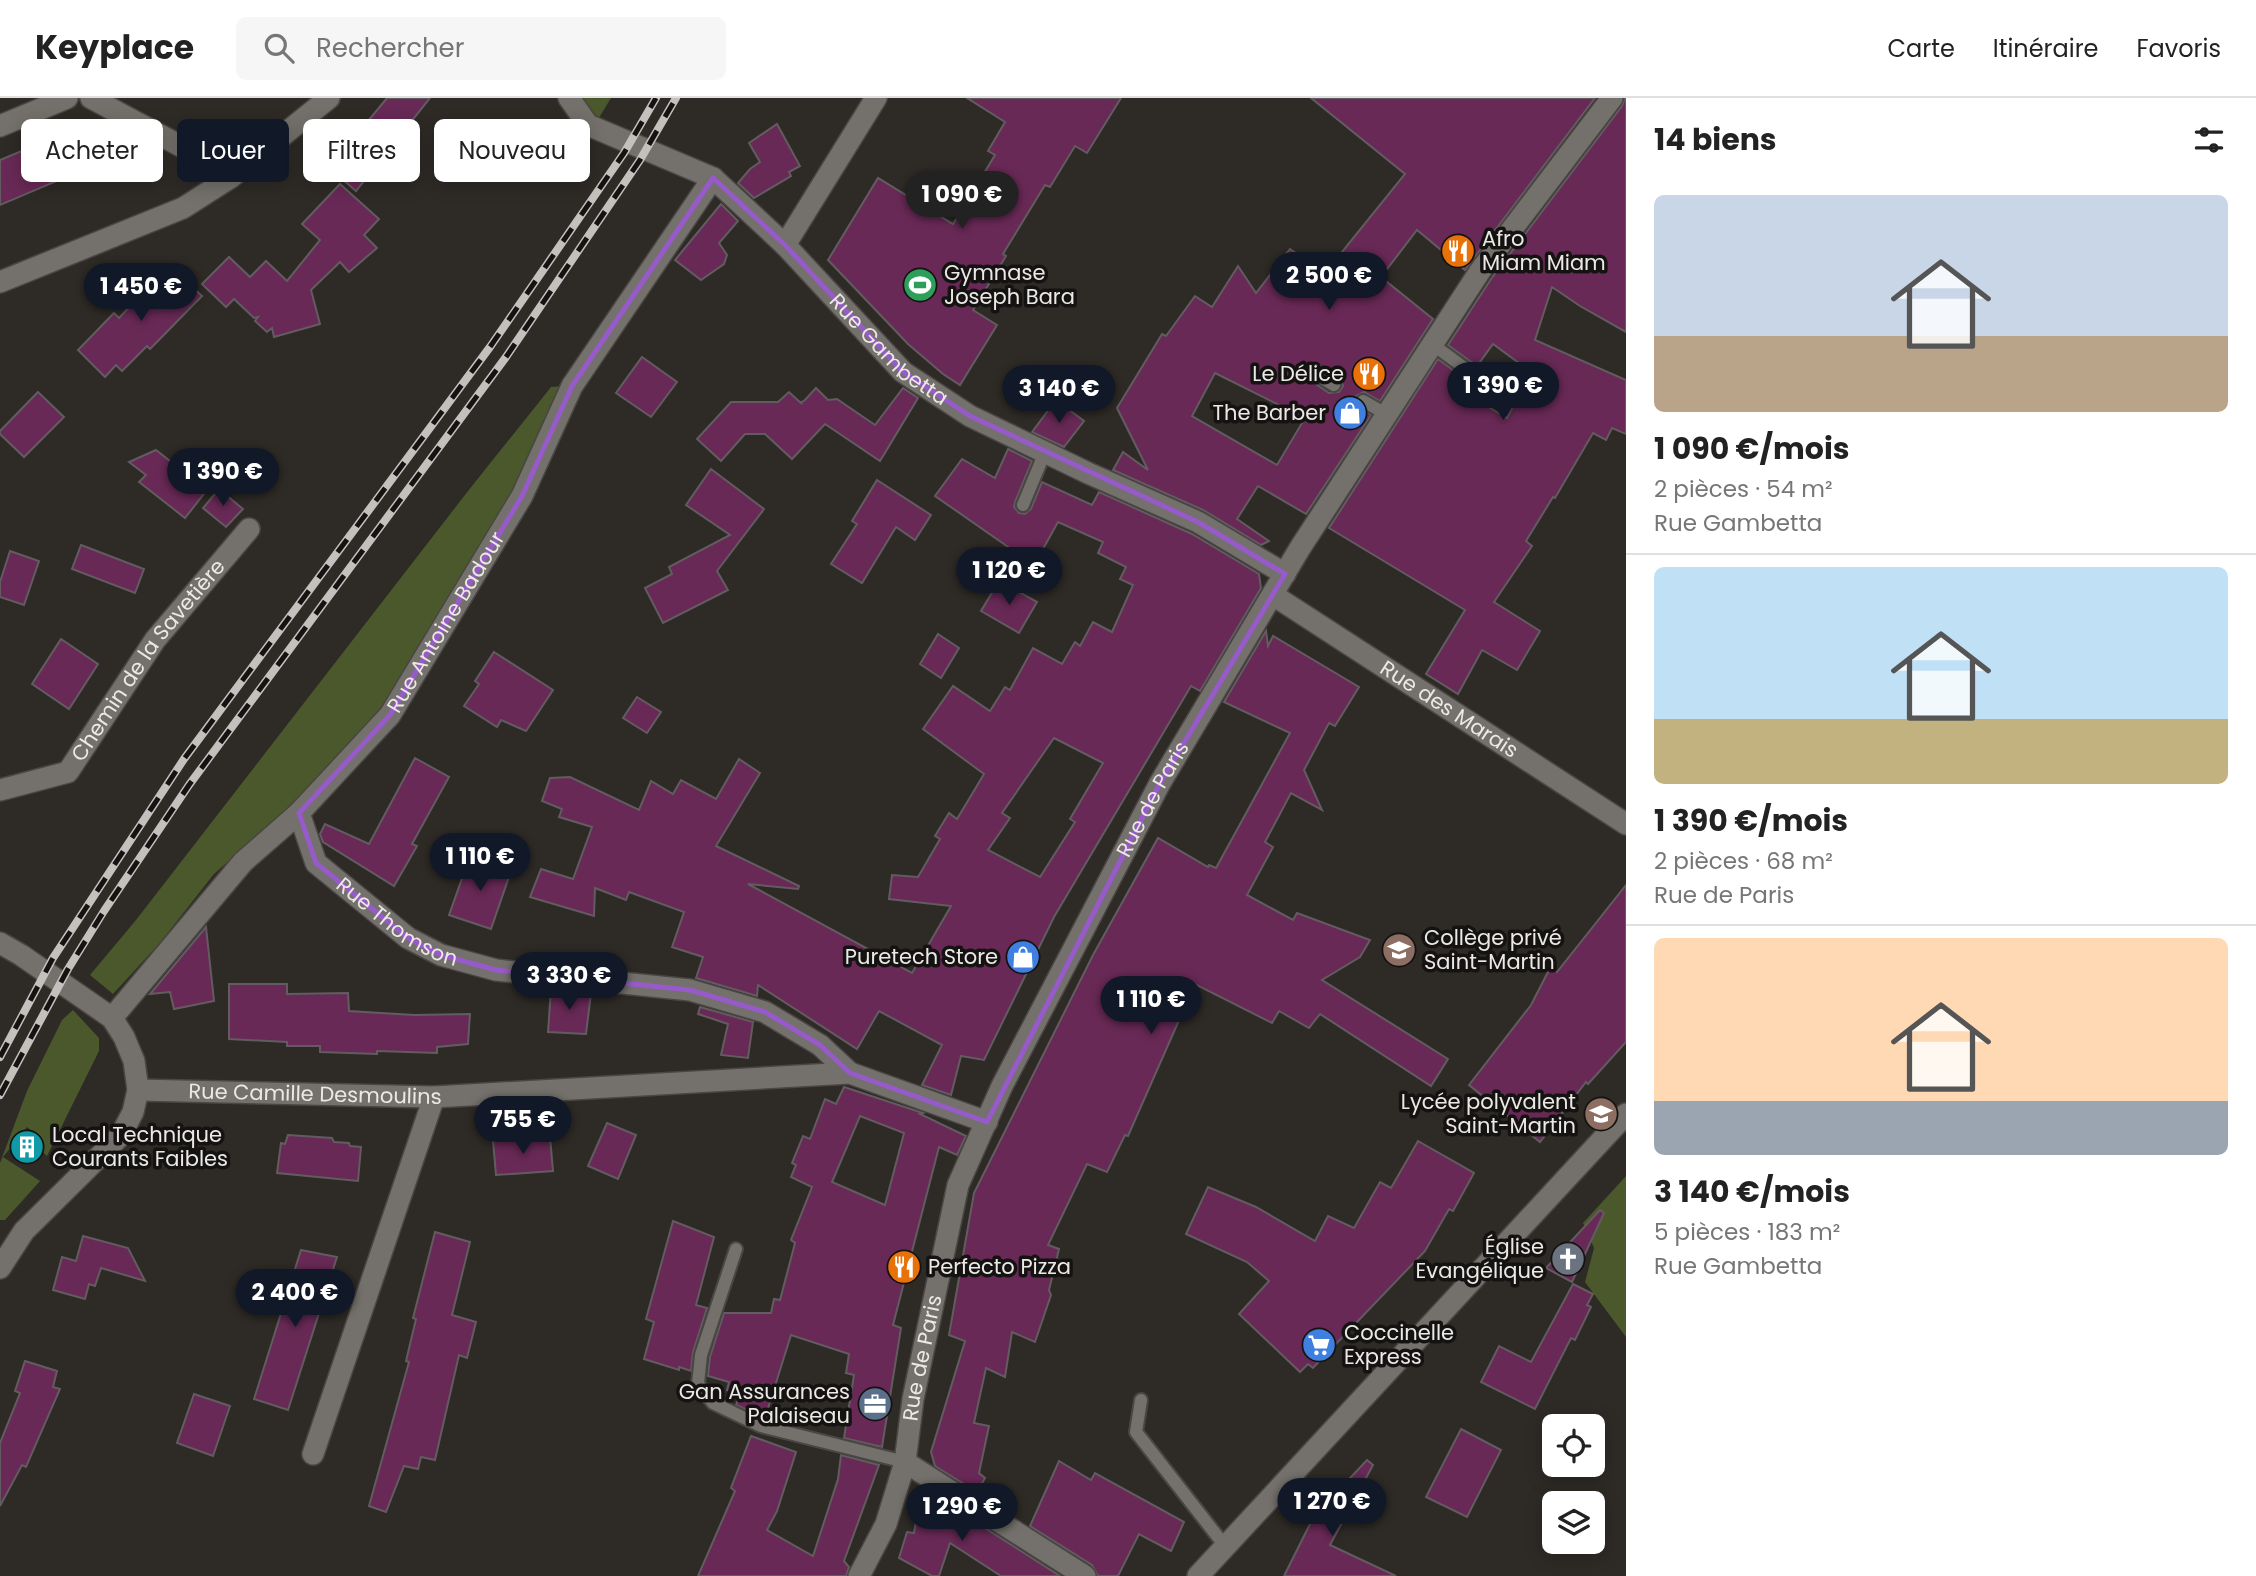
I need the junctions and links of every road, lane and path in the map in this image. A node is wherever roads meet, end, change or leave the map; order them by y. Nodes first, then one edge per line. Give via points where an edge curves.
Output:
1 (66, 98) edge
2 (91, 98) edge
3 (329, 98) edge
4 (569, 98) edge
5 (876, 98) edge
6 (1612, 98) edge
7 (0, 126) edge
8 (289, 130) edge
9 (177, 144) edge
10 (713, 178) junction
11 (224, 182) edge
12 (785, 245) junction
13 (0, 282) edge
14 (1432, 344) junction
15 (1314, 373) dead end
16 (1334, 385) dead end
17 (1496, 391) dead end
18 (1363, 401) dead end
19 (1386, 414) junction
20 (1045, 452) junction
21 (1023, 505) dead end
22 (249, 529) dead end
23 (1285, 574) junction
24 (1273, 595) junction
25 (0, 790) edge
26 (299, 813) junction
27 (1626, 824) edge
28 (0, 943) edge
29 (112, 1018) junction
30 (849, 1073) junction
31 (138, 1090) junction
32 (434, 1097) junction
33 (1626, 1114) edge
34 (987, 1122) junction
35 (736, 1249) dead end
36 (0, 1268) edge
37 (1141, 1401) dead end
38 (313, 1454) dead end
39 (905, 1462) junction
40 (1225, 1546) junction
41 (859, 1576) edge
42 (1085, 1576) edge
43 (1198, 1576) edge

1 - 7 street
2 - 9 street
3 - 8 street
4 - 10 street, Rue Gambetta via 588,125
5 - 12 street
6 - 14 street, Rue de Paris via 1480,271
10 - 12 street, Rue Gambetta
10 - 26 street, Rue Antoine Badour via 572,386 522,496 390,716
11 - 13 street via 183,208
12 - 20 street, Rue Gambetta via 904,372 970,416
14 - 17 lane
14 - 19 street, Rue de Paris
15 - 16 lane
18 - 19 lane
19 - 23 street, Rue de Paris
20 - 21 lane
20 - 23 street, Rue Gambetta via 1198,522
22 - 25 street, Chemin de la Savetière via 155,640 68,772
23 - 24 street, Rue de Paris
24 - 27 street, Rue des Marais
24 - 34 street, Rue de Paris via 1160,783
26 - 29 street, Rue Antoine Badour via 243,862
26 - 30 street, Rue Thomson via 316,863 408,938 441,955 496,970 690,990 765,1012 820,1045
28 - 29 street
29 - 31 street via 134,1061
30 - 32 street, Rue Camille Desmoulins
30 - 34 street, Rue Camille Desmoulins
31 - 32 street, Rue Camille Desmoulins
31 - 36 street via 121,1135 24,1231
32 - 38 street
33 - 40 street
34 - 39 street, Rue de Paris via 958,1185 913,1399
35 - 39 lane via 701,1356 698,1384 713,1403 761,1426
37 - 40 lane via 1136,1432
39 - 41 street, Rue de Paris via 886,1524
39 - 42 street
40 - 43 street

